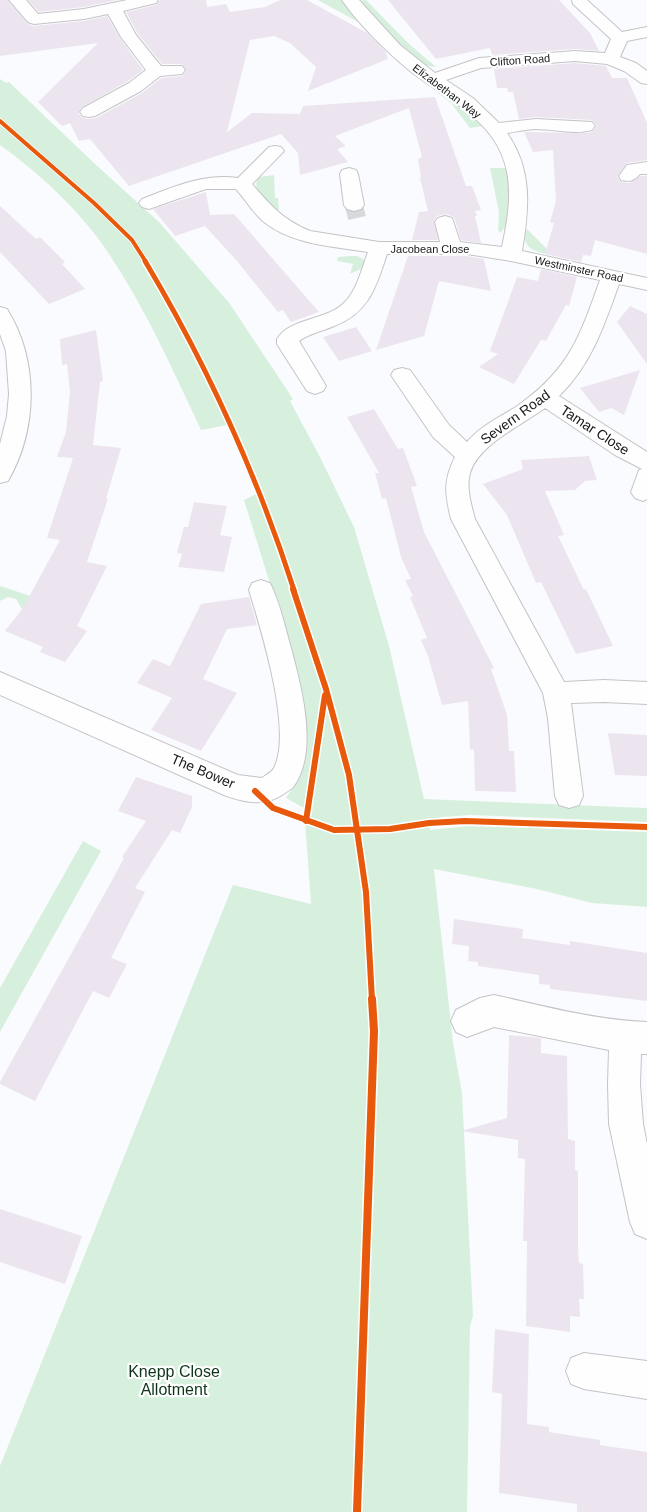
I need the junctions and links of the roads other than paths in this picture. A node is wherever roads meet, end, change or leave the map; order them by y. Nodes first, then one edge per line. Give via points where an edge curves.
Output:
1 (17, 0) edge
2 (150, 0) edge
3 (350, 0) edge
4 (580, 1) dead end
5 (113, 8) junction
6 (34, 19) junction
7 (17, 23) dead end
8 (646, 32) edge
9 (615, 34) junction
10 (610, 59) junction
11 (176, 70) dead end
12 (150, 76) junction
13 (433, 79) junction
14 (647, 79) edge
15 (89, 112) dead end
16 (586, 126) dead end
17 (494, 130) junction
18 (275, 151) dead end
19 (647, 168) edge
20 (349, 174) dead end
21 (628, 176) dead end
22 (242, 184) junction
23 (149, 202) dead end
24 (445, 222) dead end
25 (371, 247) junction
26 (451, 248) junction
27 (511, 255) junction
28 (612, 276) junction
29 (647, 284) edge
30 (0, 314) edge
31 (402, 375) dead end
32 (315, 386) dead end
33 (544, 398) junction
34 (467, 455) junction
35 (647, 462) edge
36 (0, 475) edge
37 (261, 590) dead end
38 (0, 682) edge
39 (556, 693) junction
40 (647, 693) edge
41 (569, 796) dead end
42 (467, 1020) dead end
43 (636, 1038) edge
44 (647, 1222) edge
45 (584, 1371) dead end
46 (647, 1380) edge

1 - 6 street
2 - 5 street
3 - 13 street, Elizabethan Way via 411,64
4 - 9 street
5 - 6 street
5 - 12 street
6 - 7 street
8 - 9 street
9 - 10 street via 619,43
10 - 13 street, Clifton Road via 575,56 479,63
10 - 14 street, Clifton Road
11 - 12 street
12 - 15 street
13 - 17 street, Elizabethan Way via 467,103
16 - 17 street via 536,124
17 - 27 street, Elizabethan Way via 514,160 519,180 519,214
18 - 22 street
19 - 21 street via 634,170
20 - 25 street via 356,211
22 - 23 street via 213,181
22 - 25 street, Jacobean Close via 270,216 293,230 306,236
24 - 26 street
25 - 26 street, Jacobean Close
25 - 32 street, Jacobean Close via 366,283 358,302 336,318 288,339
26 - 27 street, Jacobean Close
27 - 28 street, Westminster Road
28 - 29 street, Westminster Road
28 - 33 street, Severn Road via 579,358
30 - 36 street via 12,340 20,371 21,403 15,435
31 - 34 street via 440,431
33 - 34 street, Severn Road via 483,438
33 - 35 street, Tamar Close
34 - 39 street, Severn Road via 457,480 463,519
37 - 38 street, The Bower via 283,665 294,744 291,765 282,780 270,789 255,791 234,786
39 - 40 street
39 - 41 street, Severn Road
42 - 43 street via 494,1010 577,1029
43 - 44 street via 624,1084 626,1124
45 - 46 street

